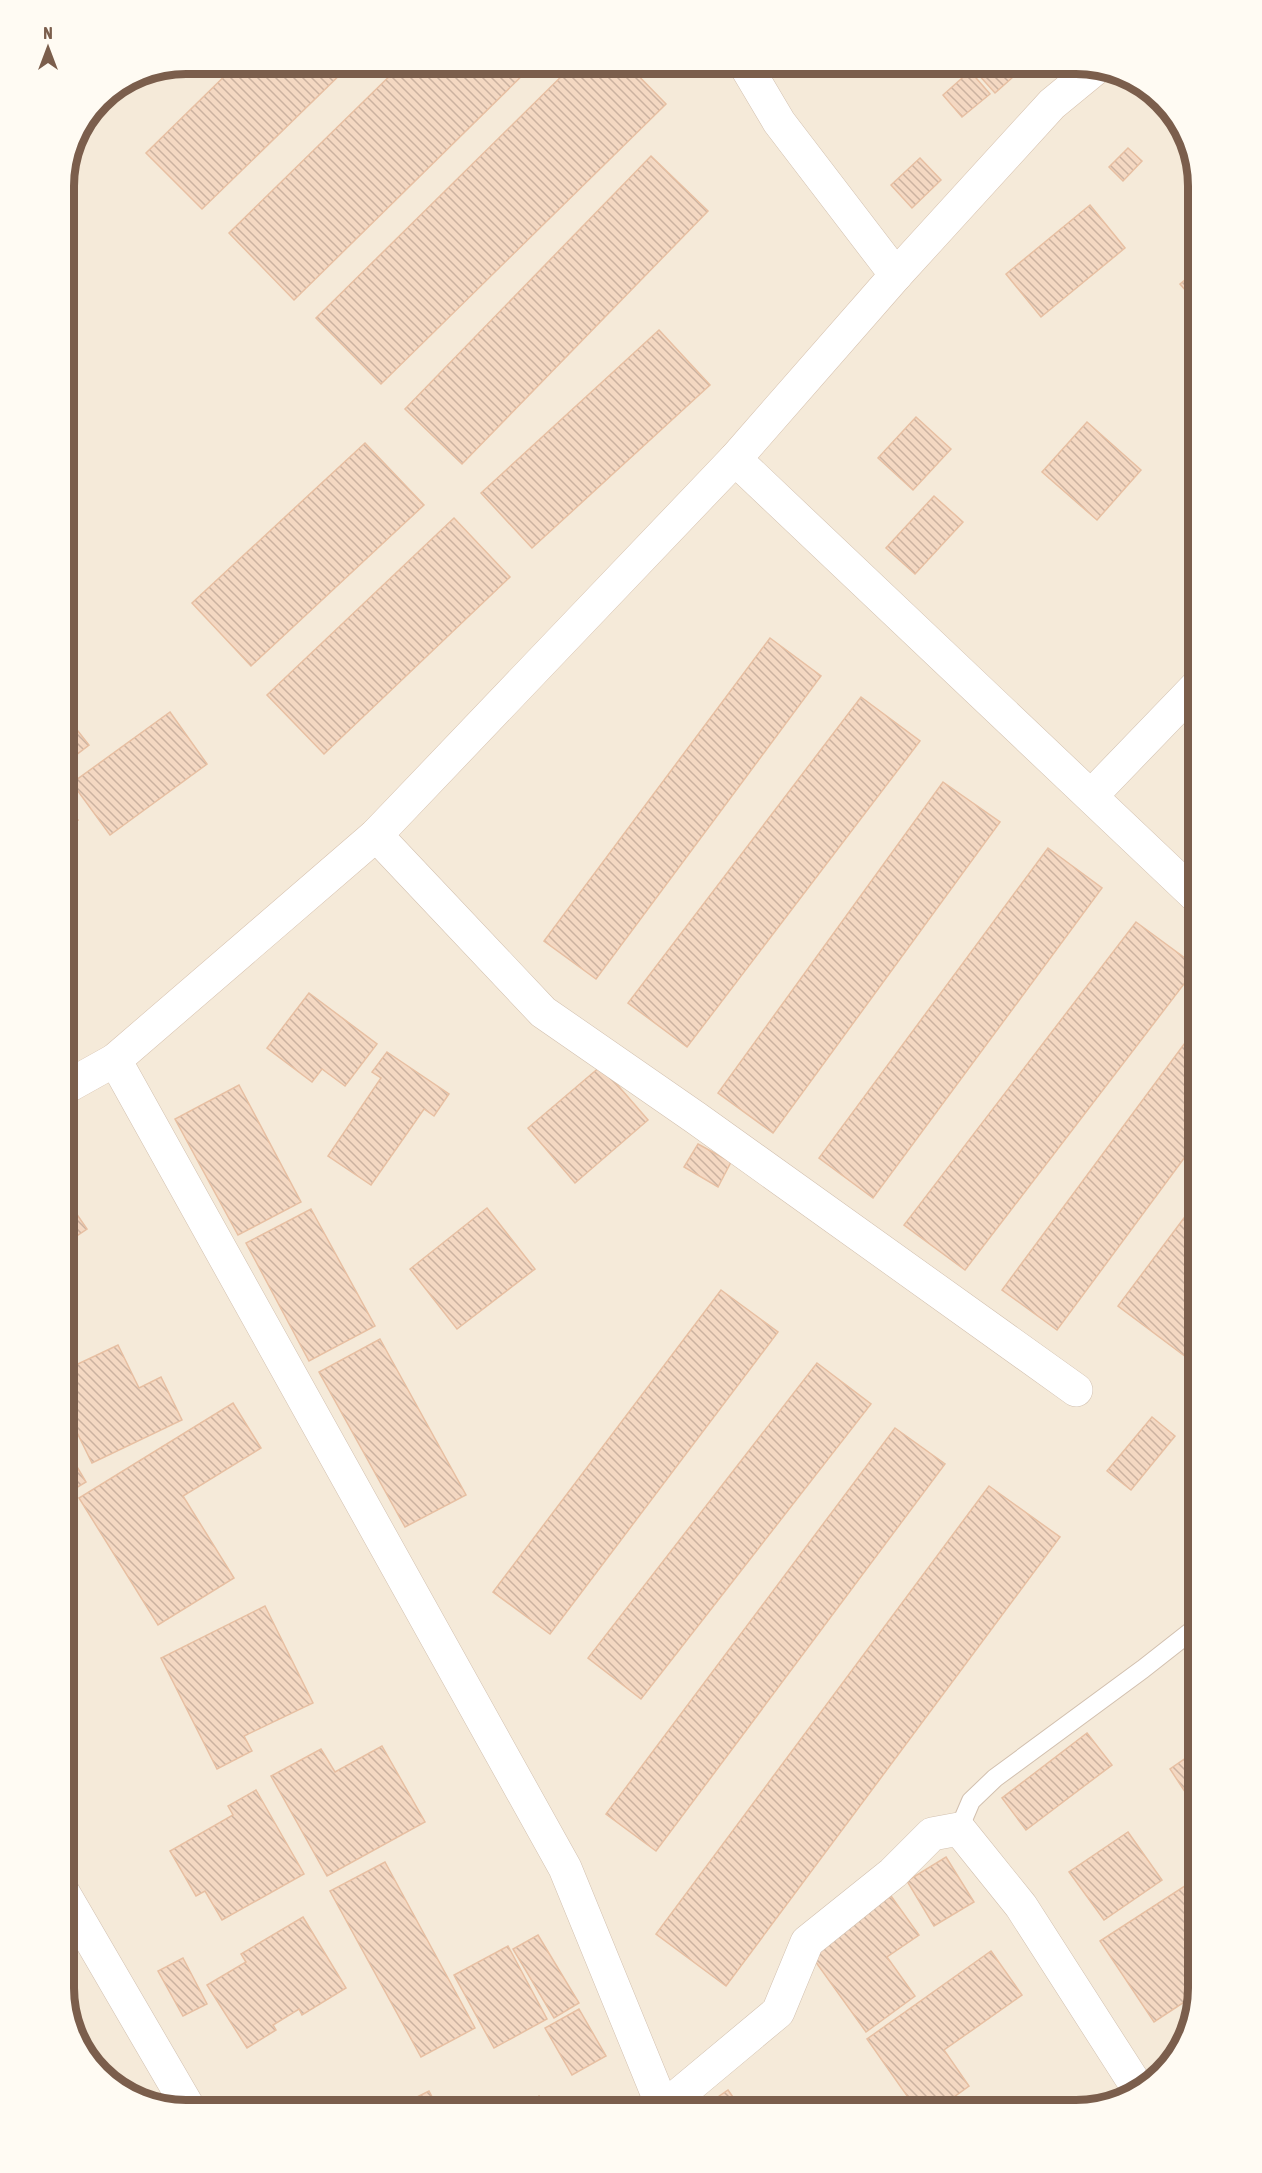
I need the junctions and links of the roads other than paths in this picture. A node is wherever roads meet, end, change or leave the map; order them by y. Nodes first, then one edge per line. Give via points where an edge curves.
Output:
1 (751, 74) edge
2 (1088, 75) edge
3 (896, 275) junction
4 (735, 459) junction
5 (1188, 695) edge
6 (1092, 795) junction
7 (376, 835) junction
8 (1188, 887) edge
9 (115, 1060) junction
10 (74, 1083) edge
11 (1076, 1390) dead end
12 (1188, 1634) edge
13 (959, 1829) junction
14 (74, 1911) edge
15 (1135, 2083) edge
16 (184, 2099) edge
17 (660, 2100) edge
18 (675, 2100) edge

1 - 3 street via 779,122
2 - 3 street via 1052,104
3 - 4 street
4 - 6 street
4 - 7 street
5 - 6 street
6 - 8 street
7 - 9 street
7 - 11 street via 543,1012
9 - 10 street
9 - 17 street via 565,1868
12 - 13 lane via 995,1778 971,1801
13 - 15 street via 1021,1906
13 - 18 street via 932,1834 893,1873 807,1942 778,2012
14 - 16 street

